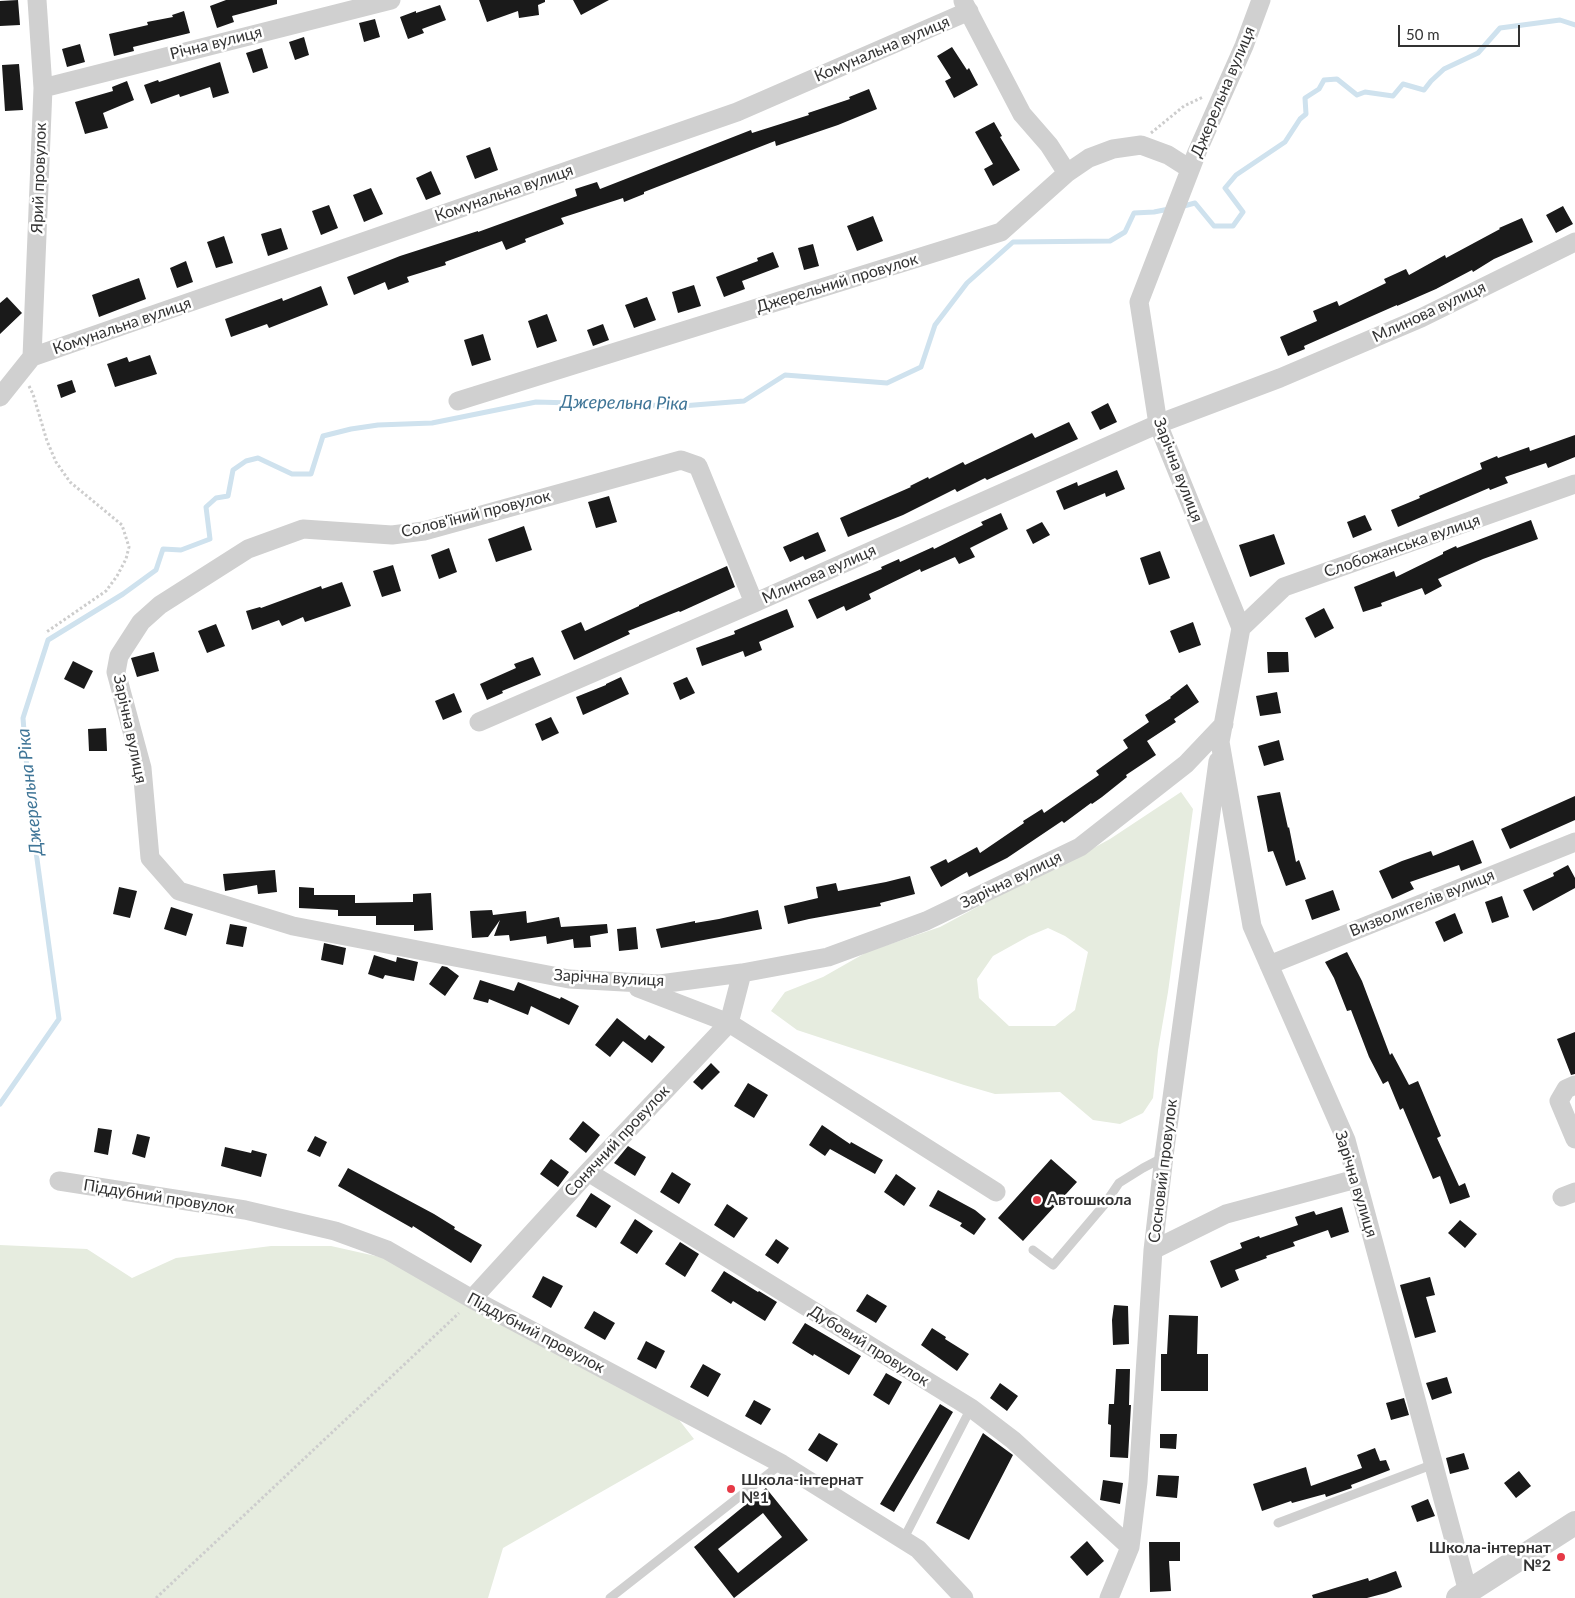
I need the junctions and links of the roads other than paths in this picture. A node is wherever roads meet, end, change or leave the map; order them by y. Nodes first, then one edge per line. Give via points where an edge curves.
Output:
1 (37, 0) edge
2 (390, 0) edge
3 (1261, 0) edge
4 (966, 6) edge
5 (43, 88) junction
6 (1067, 173) junction
7 (1188, 176) junction
8 (1174, 214) joint
9 (1575, 242) edge
10 (32, 357) junction
11 (0, 397) edge
12 (458, 401) dead end
13 (1158, 424) junction
14 (1575, 484) edge
15 (754, 603) junction
16 (1241, 628) junction
17 (133, 634) joint
18 (479, 722) dead end
19 (1222, 733) junction
20 (1575, 842) edge
21 (1269, 965) junction
22 (742, 973) junction
23 (623, 982) junction
24 (729, 1023) junction
25 (1575, 1085) edge
26 (1575, 1139) edge
27 (1164, 1156) junction
28 (588, 1172) junction
29 (1356, 1179) junction
30 (59, 1181) dead end
31 (996, 1192) dead end
32 (1034, 1250) dead end
33 (1153, 1250) junction
34 (472, 1299) junction
35 (971, 1408) junction
36 (782, 1464) junction
37 (1434, 1464) junction
38 (1278, 1523) dead end
39 (1575, 1523) edge
40 (903, 1540) junction
41 (1130, 1547) junction
42 (1467, 1596) edge
43 (610, 1598) edge
44 (964, 1598) edge
45 (1109, 1598) edge

1 - 5 street, Ярий провулок
2 - 5 street, Річна вулиця
3 - 7 street, Джерельна вулиця
4 - 6 street via 1022,114 1049,145
4 - 10 street, Комунальна вулиця via 737,112
5 - 10 street, Ярий провулок
6 - 7 street, Джерельний провулок via 1088,158 1113,149 1141,145 1168,155
6 - 12 street, Джерельний провулок via 1001,232
7 - 8 street, Джерельна вулиця
8 - 13 street, Зарічна вулиця via 1139,302
9 - 13 street, Млинова вулиця via 1421,318 1280,378
10 - 11 street
13 - 15 street, Млинова вулиця
13 - 16 street, Зарічна вулиця
14 - 16 street, Слобожанська вулиця via 1284,587
15 - 17 street, Солов'їний провулок via 698,466 681,460 424,531 392,536 303,530 248,549 160,605
15 - 18 street, Млинова вулиця
16 - 19 street, Зарічна вулиця
17 - 23 street, Зарічна вулиця via 119,656 116,672 142,768 150,858 179,891 293,926 569,979
19 - 21 street, Зарічна вулиця via 1252,926
19 - 22 street, Зарічна вулиця via 1080,847 926,921 828,957
19 - 27 street, Сосновий провулок
20 - 21 street, Визволителів вулиця
21 - 29 street, Зарічна вулиця via 1346,1140
22 - 23 street, Зарічна вулиця via 660,984
22 - 24 street, Сонячний провулок
23 - 24 street
24 - 28 street, Сонячний провулок
24 - 31 street
25 - 26 street via 1566,1089 1559,1101
27 - 32 lane via 1119,1183 1053,1266
27 - 33 street, Сосновий провулок
28 - 34 street, Сонячний провулок
28 - 35 street, Дубовий провулок
29 - 33 street via 1226,1214
29 - 37 street, Зарічна вулиця
30 - 34 street, Піддубний провулок via 245,1210 336,1231 387,1250
33 - 41 street, Сосновий провулок via 1138,1482
34 - 36 street, Піддубний провулок
35 - 40 lane
35 - 41 street, Дубовий провулок via 1013,1440
36 - 40 street, Піддубний провулок
36 - 43 lane
37 - 38 lane
37 - 42 street, Зарічна вулиця
39 - 42 street
40 - 44 street, Піддубний провулок via 918,1549
41 - 45 street, Сосновий провулок

